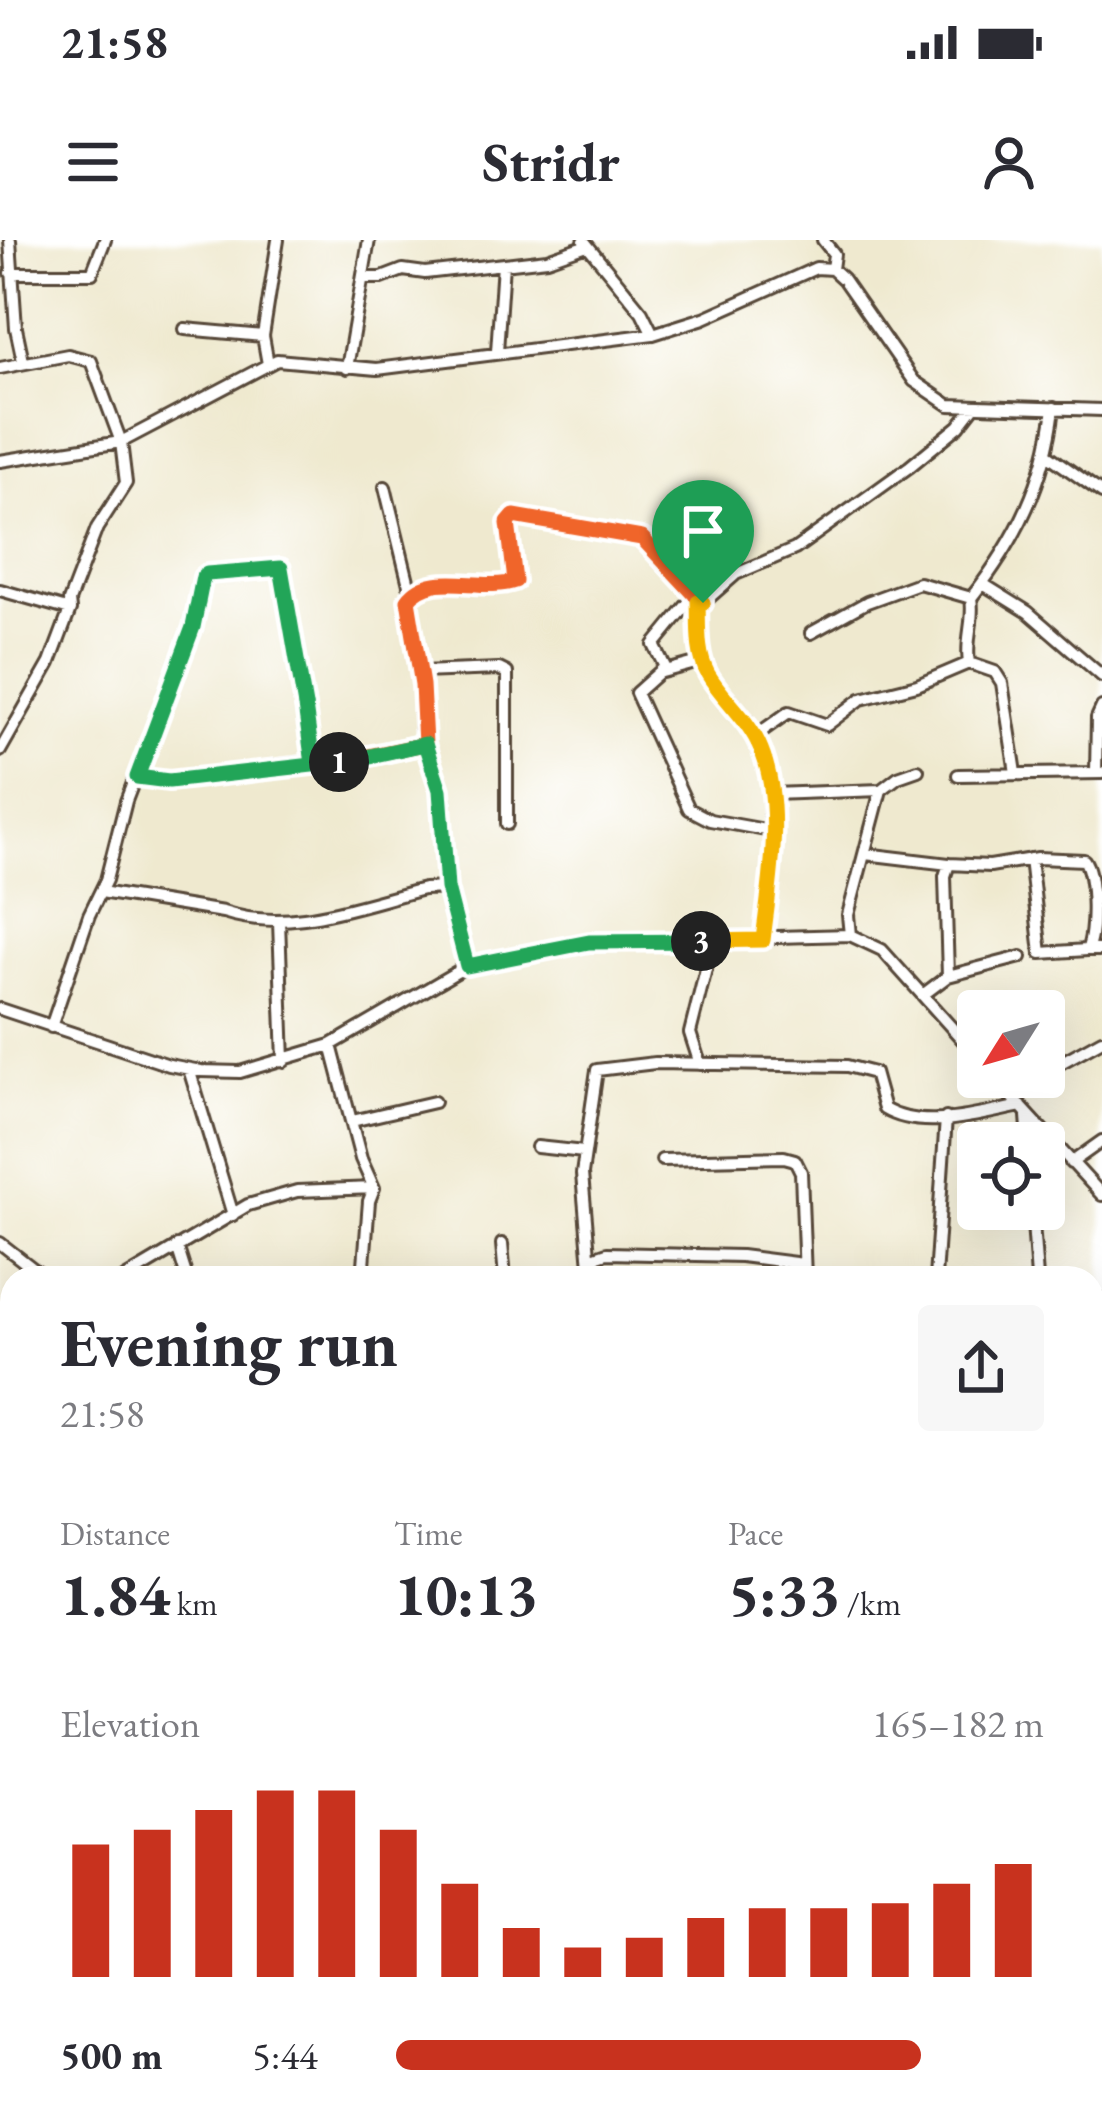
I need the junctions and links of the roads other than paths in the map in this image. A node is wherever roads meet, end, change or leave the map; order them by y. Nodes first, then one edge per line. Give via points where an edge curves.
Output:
1 (10, 240) edge
2 (105, 240) edge
3 (278, 240) edge
4 (369, 240) edge
5 (823, 240) edge
6 (585, 242) edge
7 (502, 264) junction
8 (832, 269) junction
9 (11, 273) junction
10 (365, 278) junction
11 (185, 329) dead end
12 (653, 334) junction
13 (263, 336) junction
14 (497, 351) junction
15 (23, 362) junction
16 (268, 364) junction
17 (0, 368) edge
18 (347, 368) junction
19 (1054, 407) junction
20 (973, 408) junction
21 (1102, 410) edge
22 (121, 442) junction
23 (1048, 454) junction
24 (0, 461) edge
25 (385, 487) dead end
26 (1102, 493) edge
27 (983, 584) junction
28 (0, 590) edge
29 (411, 593) junction
30 (971, 598) junction
31 (701, 602) junction
32 (70, 610) junction
33 (811, 633) dead end
34 (703, 661) junction
35 (969, 662) junction
36 (420, 672) junction
37 (662, 672) junction
38 (1102, 676) edge
39 (1102, 707) edge
40 (755, 736) junction
41 (425, 744) junction
42 (0, 751) edge
43 (313, 764) junction
44 (918, 770) dead end
45 (1016, 773) junction
46 (1099, 773) edge
47 (958, 776) dead end
48 (137, 777) junction
49 (881, 790) junction
50 (772, 794) junction
51 (507, 824) dead end
52 (771, 831) junction
53 (865, 854) junction
54 (1030, 859) junction
55 (1084, 860) junction
56 (1102, 860) edge
57 (949, 864) junction
58 (447, 888) junction
59 (101, 892) junction
60 (279, 921) junction
61 (850, 935) junction
62 (763, 940) junction
63 (713, 941) junction
64 (1087, 950) junction
65 (1102, 950) edge
66 (1021, 957) dead end
67 (467, 966) junction
68 (948, 976) junction
69 (924, 994) junction
70 (0, 1009) edge
71 (51, 1027) junction
72 (957, 1033) edge
73 (1102, 1040) edge
74 (331, 1045) junction
75 (284, 1060) junction
76 (1065, 1060) edge
77 (700, 1064) junction
78 (189, 1069) junction
79 (1012, 1098) edge
80 (434, 1102) dead end
81 (1024, 1111) junction
82 (946, 1118) junction
83 (352, 1121) junction
84 (1026, 1122) edge
85 (1102, 1142) edge
86 (537, 1147) dead end
87 (584, 1152) junction
88 (662, 1160) dead end
89 (1071, 1162) junction
90 (374, 1188) junction
91 (1102, 1195) edge
92 (233, 1215) junction
93 (1034, 1230) edge
94 (0, 1243) edge
95 (502, 1244) dead end
96 (177, 1246) junction
97 (592, 1258) junction
98 (803, 1264) joint
99 (30, 1266) edge
100 (144, 1266) edge
101 (183, 1266) edge
102 (364, 1266) edge
103 (505, 1266) edge
104 (592, 1266) edge
105 (936, 1266) edge
106 (1036, 1266) edge

1 - 9 street
2 - 9 street via 92,273
3 - 13 street
4 - 10 street
5 - 8 street via 834,254
6 - 7 street via 547,259
6 - 12 street
7 - 10 street
7 - 14 street
8 - 12 street via 816,268
8 - 20 street via 914,381 949,405
9 - 15 street
10 - 18 street
11 - 13 street
12 - 14 street
13 - 16 street
14 - 18 street
15 - 17 street
15 - 22 street via 68,355 91,362
16 - 18 street
16 - 22 street
19 - 20 street
19 - 21 street
19 - 23 street
20 - 31 street via 909,467 795,549 736,574
22 - 24 street
22 - 32 street via 126,482 97,527
23 - 26 street
23 - 27 street via 1026,512
25 - 29 street
27 - 30 street
27 - 38 street
28 - 32 street
29 - 31 street via 515,581 508,523 514,516 642,538
29 - 36 street
30 - 33 street via 919,584
30 - 35 street
31 - 34 street
31 - 37 street via 690,602 654,645
32 - 42 street
34 - 37 street
34 - 40 street
35 - 40 street via 861,699 827,725 789,712
35 - 45 street via 1002,683
36 - 41 street
36 - 51 street via 508,674
37 - 52 street via 636,693 684,803 710,820
39 - 46 street
40 - 50 street
41 - 43 street
41 - 58 street via 440,790
43 - 48 street via 169,781
43 - 48 street via 279,566 203,577 193,627
44 - 49 street
45 - 46 street
45 - 47 street
48 - 59 street
49 - 50 street
49 - 53 street
50 - 52 street
52 - 62 street
53 - 57 street
53 - 61 street
54 - 55 street
54 - 57 street
54 - 64 street via 1041,953
55 - 56 street
55 - 64 street via 1092,873
57 - 68 street
58 - 60 street
58 - 67 street
59 - 60 street
59 - 71 street
60 - 75 street
61 - 62 street
61 - 69 street via 882,950
62 - 63 street
63 - 67 street via 589,942
63 - 77 street via 690,1033
64 - 65 street
66 - 68 street
67 - 74 street
68 - 69 street
69 - 72 street
70 - 71 street
71 - 78 street
73 - 76 street
74 - 75 street
74 - 83 street
75 - 78 street via 240,1072
77 - 82 street via 847,1066 874,1073 891,1114
77 - 87 street via 598,1070
78 - 92 street
79 - 81 street
80 - 83 street
81 - 82 street
81 - 84 street
81 - 89 street
82 - 105 street
83 - 90 street
85 - 89 street
86 - 87 street
87 - 97 street
88 - 98 street via 794,1160
89 - 91 street
90 - 92 street via 297,1191
90 - 102 street
92 - 96 street
93 - 106 street
94 - 99 street
95 - 103 street
96 - 100 street
96 - 101 street
97 - 98 street via 741,1256
97 - 104 street

